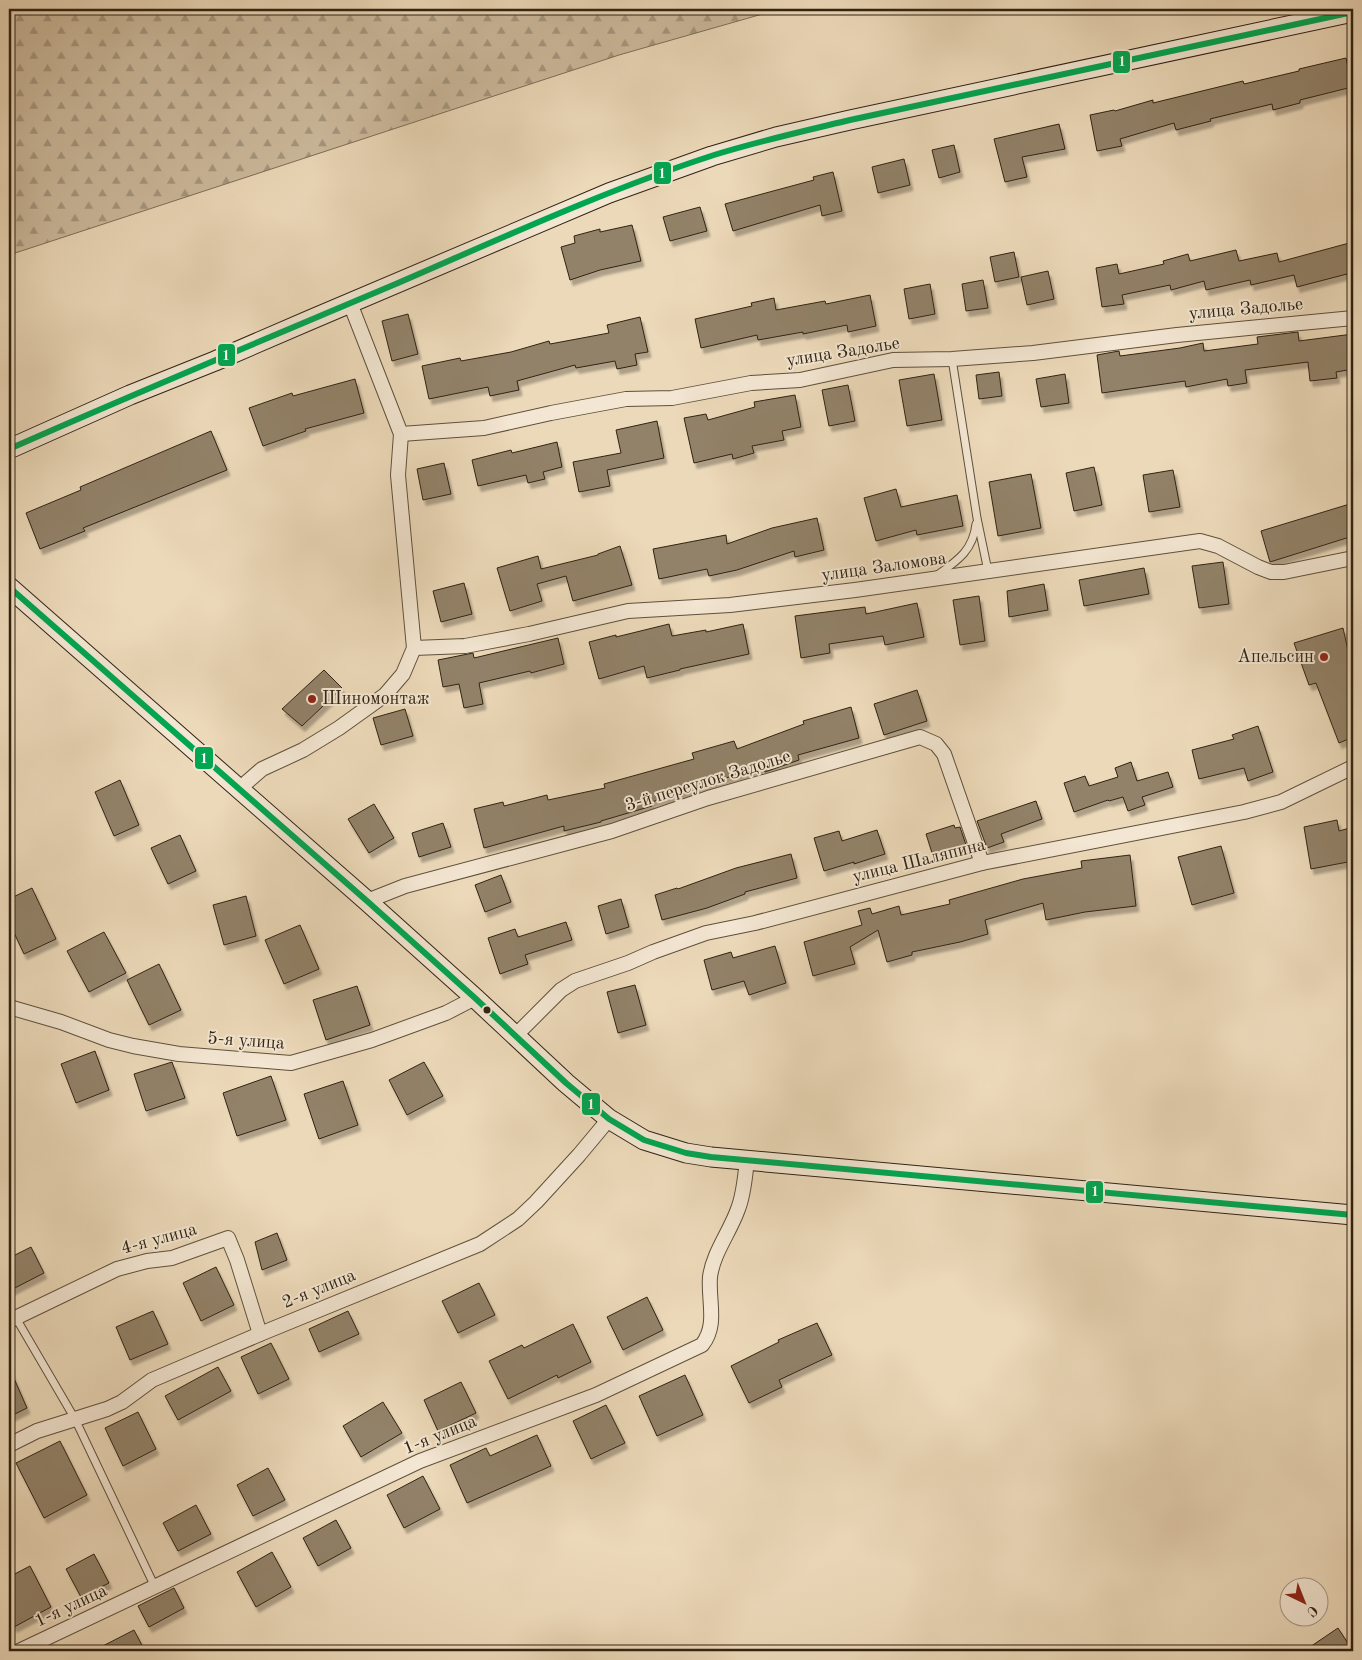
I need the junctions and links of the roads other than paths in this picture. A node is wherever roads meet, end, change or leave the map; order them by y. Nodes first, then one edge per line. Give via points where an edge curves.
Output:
1 (1353, 12) edge
2 (350, 303) junction
3 (1353, 318) edge
4 (952, 359) junction
5 (401, 434) junction
6 (9, 449) edge
7 (977, 518) junction
8 (1353, 558) edge
9 (988, 571) junction
10 (931, 579) junction
11 (9, 587) edge
12 (414, 648) junction
13 (1353, 767) edge
14 (239, 789) junction
15 (982, 863) junction
16 (367, 901) junction
17 (475, 998) junction
18 (9, 1007) edge
19 (515, 1036) junction
20 (609, 1118) junction
21 (747, 1160) junction
22 (1353, 1215) edge
23 (12, 1319) edge
24 (260, 1334) junction
25 (75, 1419) junction
26 (9, 1445) edge
27 (155, 1587) junction
28 (19, 1651) edge

1 - 2 street via 850,120 712,156 609,193
2 - 5 street
2 - 6 street
3 - 4 street, улица Задолье via 1177,334 1033,354
4 - 5 street, улица Задолье via 893,360 800,380 751,383 672,398 626,399 484,428
4 - 7 lane
5 - 12 street via 398,474
7 - 9 lane
7 - 10 lane via 975,537 966,551
8 - 9 street, улица Заломова via 1271,572 1218,546 1200,541
9 - 10 street, улица Заломова
10 - 12 street, улица Заломова via 730,605 628,611 465,646
11 - 14 street
12 - 14 street via 402,674 385,695 303,750 262,770
13 - 15 street, улица Шаляпина via 1282,802 1244,812
14 - 16 street
15 - 16 street, 3-й переулок Задолье via 944,754 936,744 920,737 708,798 612,831 405,886
15 - 19 street, улица Шаляпина via 754,924 706,933 575,980
16 - 17 street
17 - 18 street, 5-я улица via 446,1013 372,1040 304,1061 279,1064 133,1046
17 - 19 street
19 - 20 street
20 - 21 street via 644,1140 664,1147
20 - 24 street, 2-я улица via 536,1202 502,1231 480,1244
21 - 22 street
21 - 27 street, 1-я улица via 739,1208 717,1252 710,1277 711,1325 702,1345 596,1395 420,1462
23 - 24 street, 4-я улица via 117,1269 172,1258 228,1238
23 - 25 lane
24 - 25 street, 2-я улица via 152,1380 108,1409
25 - 26 street, 2-я улица via 37,1431
25 - 27 lane
27 - 28 street, 1-я улица

